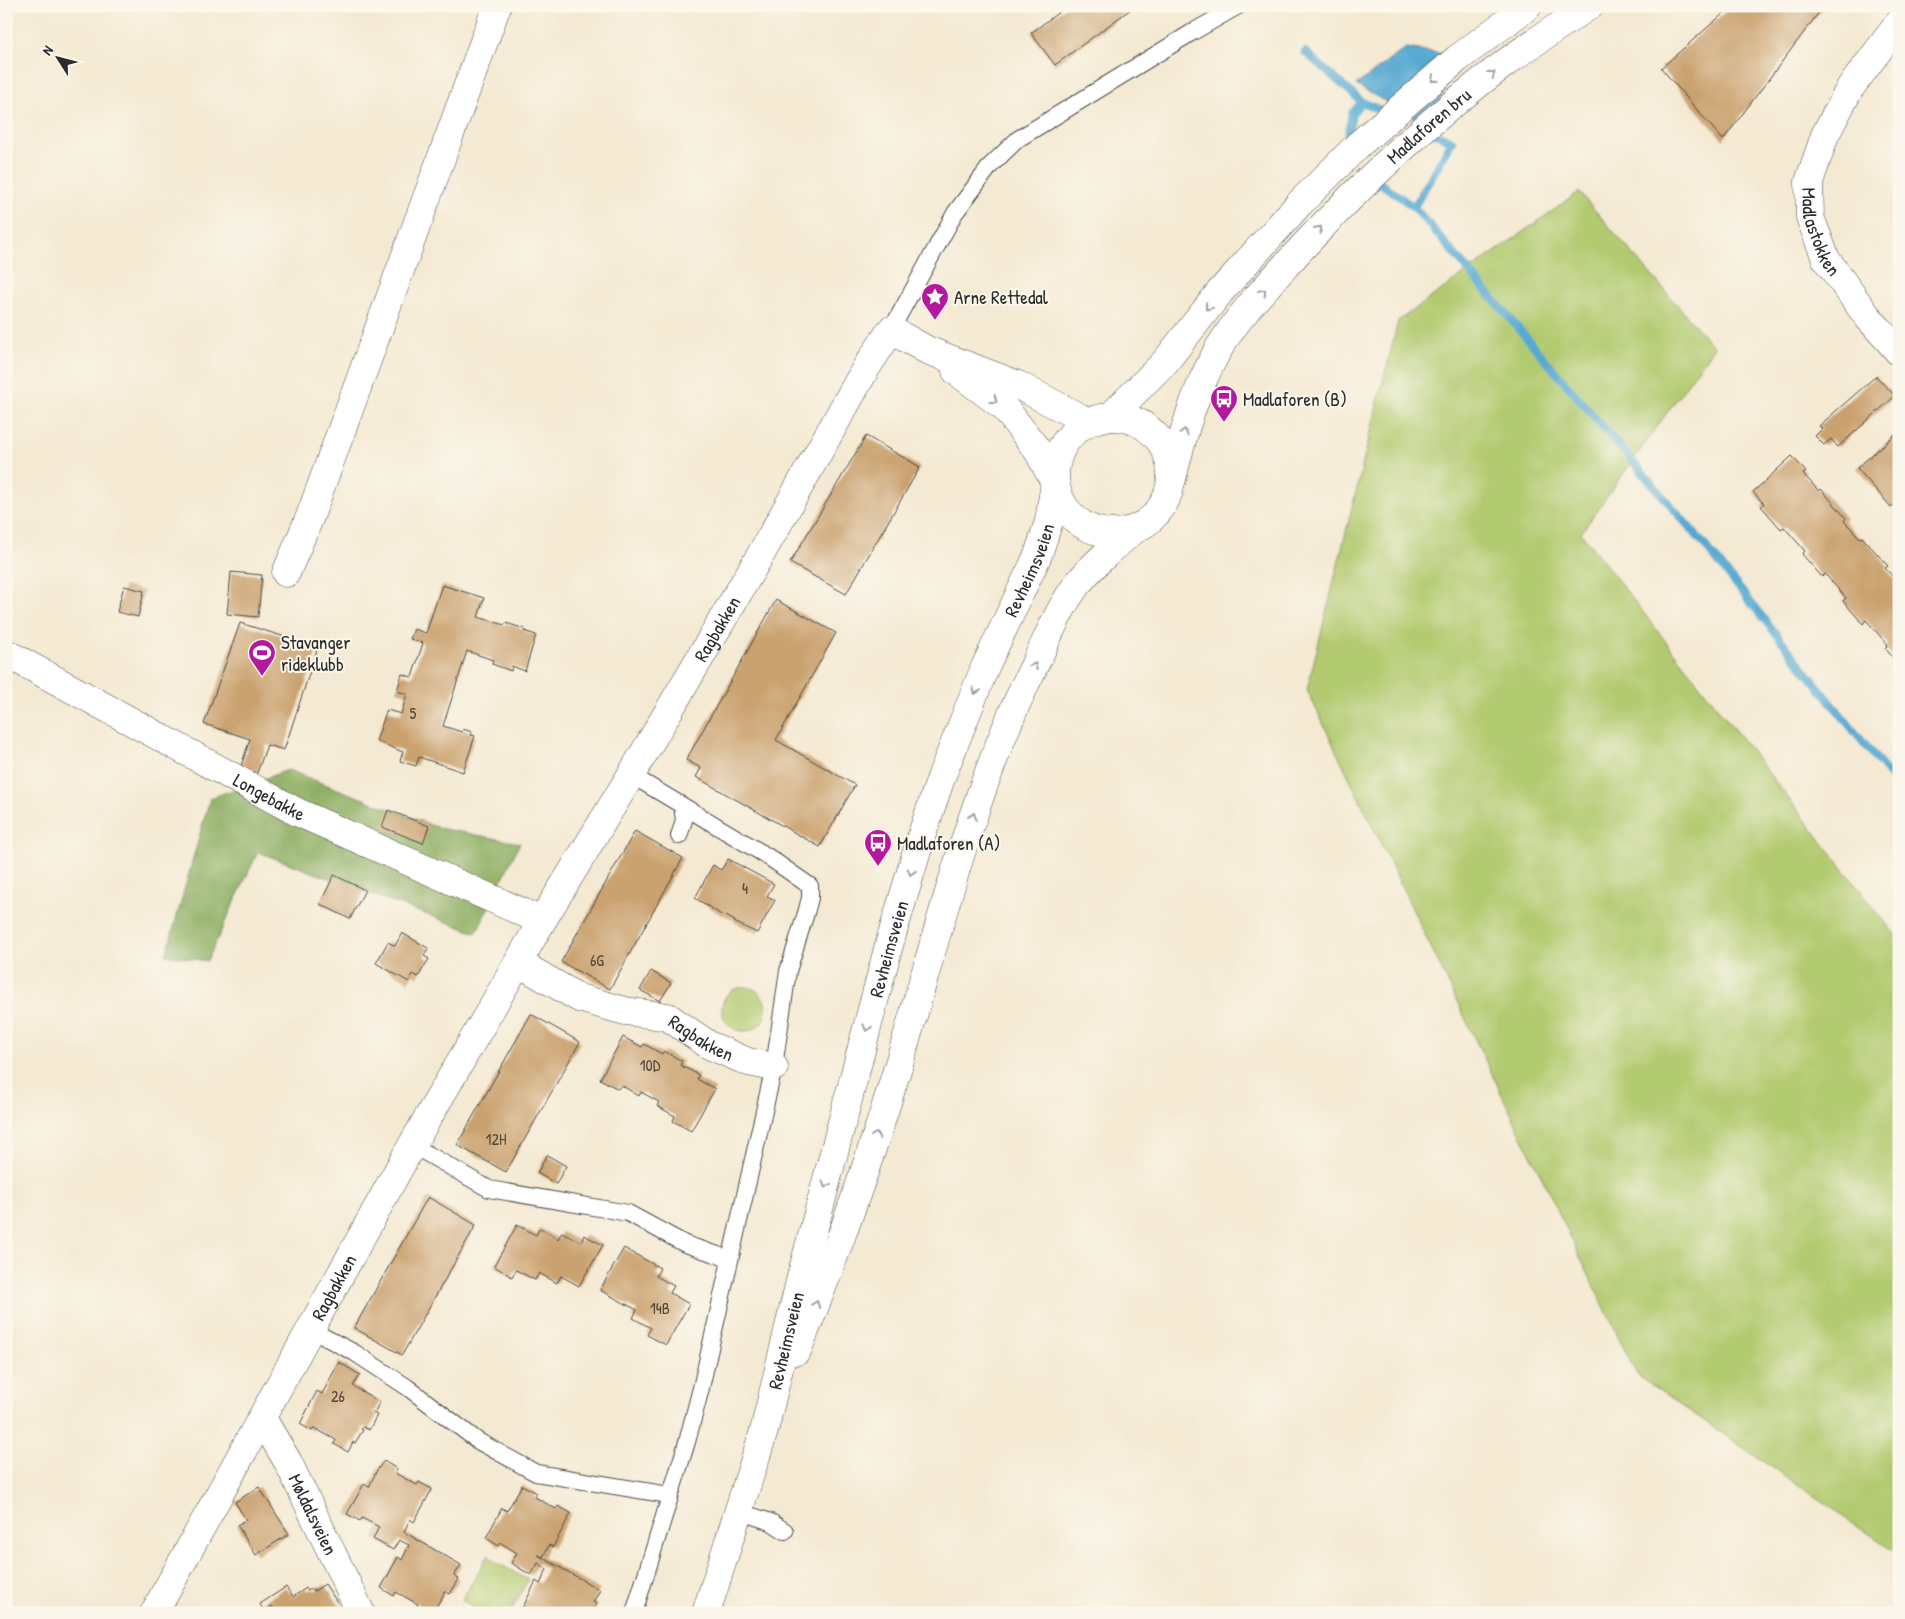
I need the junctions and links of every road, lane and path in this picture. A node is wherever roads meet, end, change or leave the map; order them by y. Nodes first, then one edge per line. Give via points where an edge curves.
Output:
1 (496, 6) edge
2 (1238, 6) edge
3 (1528, 6) edge
4 (1589, 6) edge
5 (1899, 23) edge
6 (891, 330) junction
7 (927, 350) junction
8 (1899, 352) edge
9 (1099, 419) junction
10 (1172, 479) junction
11 (1055, 483) junction
12 (1134, 530) junction
13 (286, 573) dead end
14 (6, 653) edge
15 (631, 775) junction
16 (682, 806) junction
17 (679, 836) dead end
18 (542, 921) junction
19 (519, 963) junction
20 (774, 1067) junction
21 (412, 1145) junction
22 (730, 1259) junction
23 (309, 1329) junction
24 (262, 1418) junction
25 (764, 1431) junction
26 (669, 1495) junction
27 (740, 1512) junction
28 (785, 1531) dead end
29 (154, 1613) edge
30 (361, 1613) edge
31 (634, 1613) edge
32 (706, 1613) edge

1 - 13 street via 309,519
2 - 6 lane via 1018,139 991,165 955,213
3 -> 9 street, Madlaforen bru via 1457,59 1358,145 1263,243 1165,362
10 -> 4 street, Madlaforen bru via 1187,418 1220,347 1286,265 1327,221 1438,117 1509,60
5 - 8 street, Madlastokken via 1850,88 1825,134 1810,182 1810,217 1826,258 1867,316
6 - 7 street
6 - 15 street, Ragbakken
7 - 9 street
7 -> 11 street via 1004,407 1038,451
9 - 10 street via 1132,420 1151,430 1169,457
9 - 11 street via 1071,434 1064,442 1056,462
10 - 12 street via 1164,504 1156,515
11 - 12 street via 1060,500 1083,525 1099,532
11 -> 25 street, Revheimsveien via 1049,521 1038,555 985,667 942,775 888,945
25 -> 12 street, Revheimsveien via 852,1209 898,1069 963,844 1005,730 1026,681 1075,588 1098,560
14 - 18 street, Longebakke via 296,812
15 - 16 lane
15 - 18 street, Ragbakken
16 - 17 lane via 684,820
16 - 20 lane via 767,856 810,886 810,898 785,988
18 - 19 street, Ragbakken
19 - 20 street, Ragbakken via 579,998 625,1011 668,1017 709,1045 748,1062
19 - 21 street, Ragbakken
20 - 22 lane
21 - 22 lane via 489,1189 628,1213 685,1244
21 - 23 street, Ragbakken
22 - 26 lane via 701,1388
23 - 24 street, Ragbakken
23 - 26 lane via 355,1353 407,1387 478,1441 536,1473
24 - 29 street, Ragbakken
24 - 30 street, Møldalsveien via 288,1462
25 - 27 street, Revheimsveien
26 - 31 lane
27 - 28 lane via 771,1522
27 - 32 street, Revheimsveien

